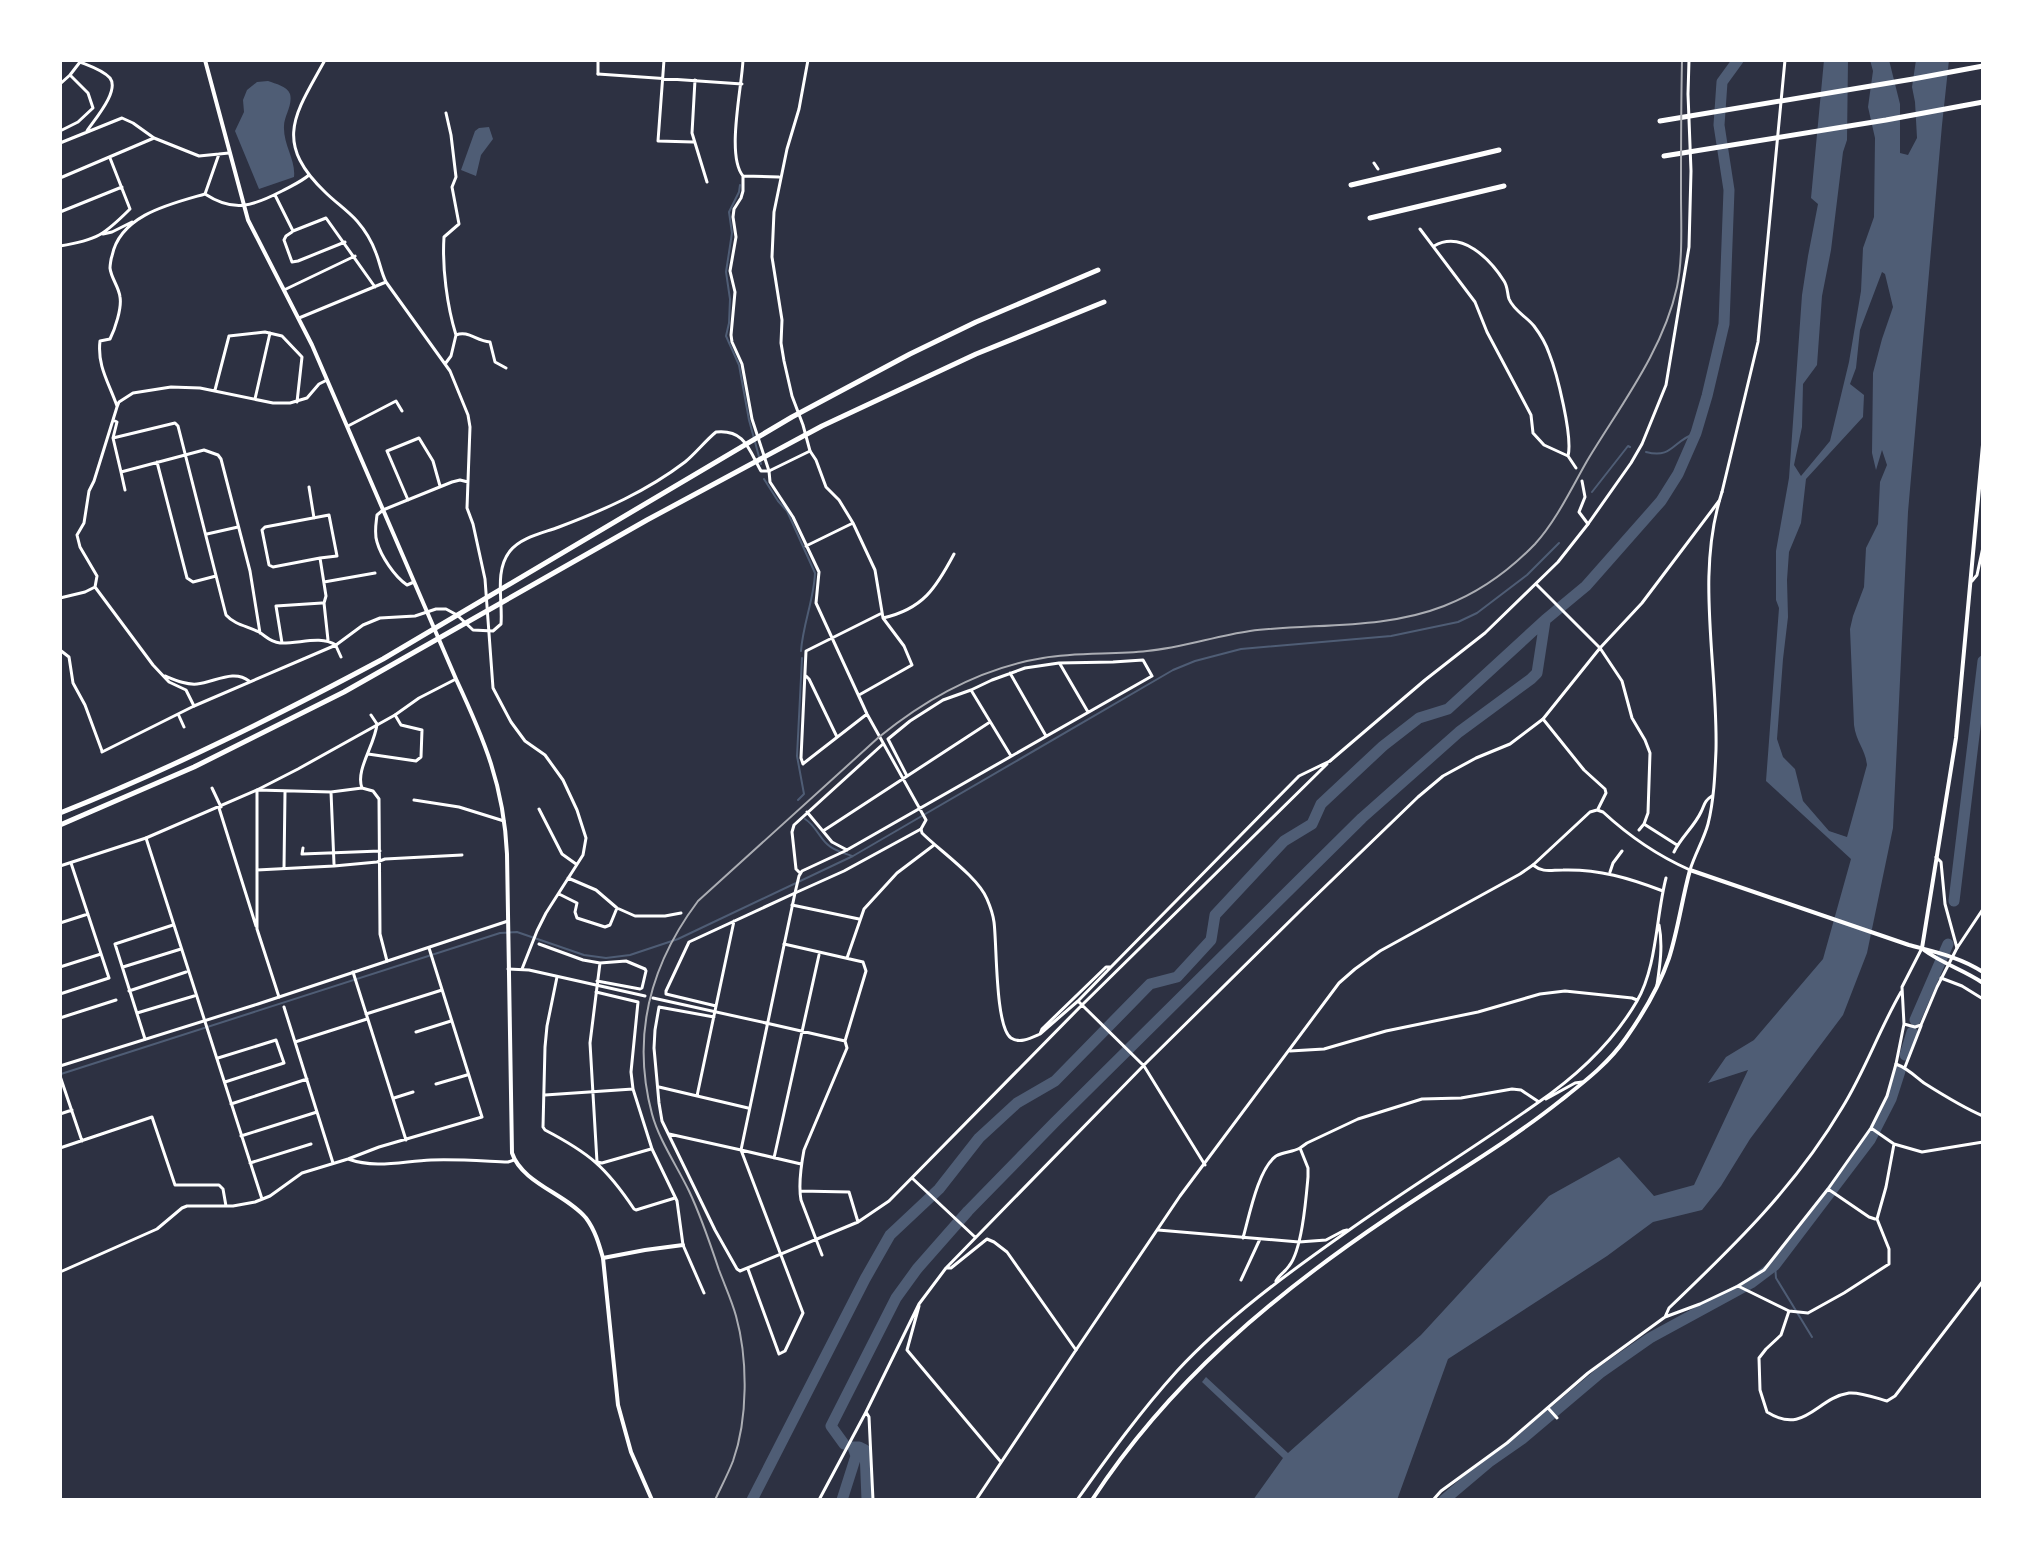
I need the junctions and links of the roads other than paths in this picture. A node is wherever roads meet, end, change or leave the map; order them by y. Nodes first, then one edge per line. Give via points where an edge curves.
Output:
1 (205, 60) edge
2 (325, 60) edge
3 (598, 60) edge
4 (664, 60) edge
5 (743, 60) edge
6 (808, 60) edge
7 (1689, 60) edge
8 (1785, 60) edge
9 (80, 61) edge
10 (1983, 66) edge
11 (70, 75) junction
12 (663, 79) junction
13 (695, 80) junction
14 (60, 84) edge
15 (742, 84) junction
16 (1983, 102) edge
17 (446, 113) dead end
18 (1660, 121) dead end
19 (60, 131) edge
20 (86, 132) junction
21 (154, 138) junction
22 (693, 142) junction
23 (60, 143) edge
24 (1499, 150) dead end
25 (229, 153) junction
26 (219, 154) junction
27 (1664, 156) dead end
28 (110, 158) junction
29 (1374, 163) dead end
30 (1378, 169) dead end
31 (309, 175) junction
32 (743, 176) junction
33 (781, 177) junction
34 (60, 178) edge
35 (707, 182) dead end
36 (1351, 185) dead end
37 (1504, 186) dead end
38 (122, 187) junction
39 (205, 194) junction
40 (275, 195) junction
41 (244, 207) junction
42 (60, 212) edge
43 (1370, 218) dead end
44 (133, 222) junction
45 (1420, 229) dead end
46 (293, 231) junction
47 (103, 234) junction
48 (345, 242) junction
49 (60, 246) edge
50 (1433, 247) junction
51 (355, 256) junction
52 (1098, 270) dead end
53 (386, 282) junction
54 (375, 287) junction
55 (284, 290) junction
56 (1104, 302) dead end
57 (299, 318) junction
58 (270, 333) junction
59 (456, 335) junction
60 (445, 364) junction
61 (506, 368) dead end
62 (327, 380) junction
63 (215, 390) junction
64 (255, 399) junction
65 (297, 402) junction
66 (117, 407) junction
67 (402, 411) dead end
68 (113, 420) junction
69 (348, 426) junction
70 (113, 438) junction
71 (1983, 445) edge
72 (810, 451) junction
73 (186, 454) junction
74 (1568, 456) junction
75 (157, 462) junction
76 (1576, 468) dead end
77 (769, 471) junction
78 (121, 472) junction
79 (1582, 481) dead end
80 (468, 482) junction
81 (309, 487) dead end
82 (441, 487) junction
83 (125, 490) dead end
84 (408, 500) junction
85 (1719, 501) junction
86 (383, 510) junction
87 (314, 518) junction
88 (853, 523) junction
89 (1588, 524) junction
90 (238, 527) junction
91 (206, 534) junction
92 (806, 546) junction
93 (1983, 547) edge
94 (954, 554) dead end
95 (320, 558) junction
96 (375, 573) dead end
97 (216, 576) junction
98 (324, 582) junction
99 (414, 582) junction
100 (1971, 583) junction
101 (1536, 584) junction
102 (95, 587) junction
103 (60, 598) edge
104 (324, 603) junction
105 (427, 612) junction
106 (881, 613) junction
107 (883, 618) junction
108 (489, 632) junction
109 (260, 633) junction
110 (832, 637) junction
111 (328, 640) junction
112 (282, 643) junction
113 (336, 645) junction
114 (1599, 647) junction
115 (60, 650) edge
116 (341, 657) dead end
117 (1059, 663) junction
118 (1010, 673) junction
119 (164, 676) junction
120 (805, 676) junction
121 (456, 679) junction
122 (249, 681) junction
123 (971, 690) junction
124 (859, 695) junction
125 (194, 706) junction
126 (1088, 712) junction
127 (178, 714) junction
128 (867, 714) junction
129 (371, 715) dead end
130 (395, 715) junction
131 (1543, 719) junction
132 (990, 722) junction
133 (377, 724) junction
134 (184, 727) dead end
135 (1046, 736) junction
136 (837, 737) junction
137 (883, 744) junction
138 (368, 754) junction
139 (1011, 756) junction
140 (1330, 761) junction
141 (905, 778) junction
142 (212, 788) dead end
143 (362, 788) junction
144 (257, 790) junction
145 (285, 790) junction
146 (331, 792) junction
147 (1712, 796) junction
148 (414, 800) dead end
149 (220, 808) junction
150 (539, 809) dead end
151 (921, 810) junction
152 (1597, 810) junction
153 (807, 812) junction
154 (60, 813) edge
155 (505, 821) junction
156 (1644, 824) junction
157 (60, 825) edge
158 (921, 829) junction
159 (1639, 830) dead end
160 (823, 831) junction
161 (146, 838) junction
162 (934, 845) junction
163 (1677, 845) junction
164 (303, 848) dead end
165 (380, 851) junction
166 (1622, 851) dead end
167 (844, 852) junction
168 (1674, 852) dead end
169 (333, 853) junction
170 (462, 855) dead end
171 (1936, 857) junction
172 (380, 861) junction
173 (71, 862) junction
174 (576, 864) junction
175 (1533, 865) junction
176 (60, 866) edge
177 (334, 866) junction
178 (284, 868) junction
179 (257, 870) junction
180 (1690, 870) junction
181 (1610, 873) junction
182 (799, 876) junction
183 (568, 878) junction
184 (1666, 878) dead end
185 (796, 891) junction
186 (1663, 891) junction
187 (559, 894) junction
188 (792, 905) junction
189 (617, 908) junction
190 (1983, 909) edge
191 (681, 913) dead end
192 (88, 914) junction
193 (861, 919) junction
194 (508, 921) junction
195 (734, 921) junction
196 (1658, 921) junction
197 (60, 923) edge
198 (173, 925) junction
199 (257, 929) junction
200 (539, 944) dead end
201 (784, 944) junction
202 (1922, 948) junction
203 (1957, 948) junction
204 (181, 949) junction
205 (430, 950) junction
206 (819, 953) junction
207 (101, 954) junction
208 (847, 958) junction
209 (387, 961) junction
210 (600, 963) junction
211 (60, 967) edge
212 (1111, 967) junction
213 (122, 968) junction
214 (508, 969) junction
215 (522, 969) junction
216 (188, 971) junction
217 (1983, 972) edge
218 (354, 977) junction
219 (557, 977) junction
220 (1941, 978) junction
221 (1983, 983) edge
222 (597, 984) junction
223 (1656, 989) junction
224 (442, 990) junction
225 (129, 991) junction
226 (596, 992) junction
227 (1901, 992) junction
228 (60, 994) edge
229 (196, 995) junction
230 (645, 996) dead end
231 (279, 997) junction
232 (653, 998) dead end
233 (1983, 999) edge
234 (116, 1000) dead end
235 (1637, 1000) junction
236 (1080, 1003) junction
237 (284, 1007) dead end
238 (716, 1008) junction
239 (137, 1013) junction
240 (367, 1016) junction
241 (714, 1017) junction
242 (60, 1018) edge
243 (451, 1021) junction
244 (205, 1022) junction
245 (766, 1023) junction
246 (1904, 1024) junction
247 (1921, 1025) junction
248 (802, 1031) junction
249 (416, 1032) dead end
250 (1040, 1034) junction
251 (145, 1039) junction
252 (845, 1041) junction
253 (295, 1042) junction
254 (1290, 1051) junction
255 (217, 1058) junction
256 (1896, 1064) junction
257 (60, 1066) edge
258 (1144, 1066) junction
259 (1905, 1067) junction
260 (469, 1074) junction
261 (60, 1077) edge
262 (307, 1079) junction
263 (1586, 1081) junction
264 (225, 1082) junction
265 (436, 1084) dead end
266 (658, 1087) junction
267 (633, 1089) junction
268 (593, 1091) junction
269 (413, 1092) dead end
270 (544, 1095) junction
271 (697, 1096) junction
272 (394, 1098) junction
273 (1541, 1101) junction
274 (231, 1104) junction
275 (748, 1108) junction
276 (72, 1110) junction
277 (317, 1112) junction
278 (60, 1114) edge
279 (1983, 1116) edge
280 (1874, 1130) junction
281 (667, 1134) junction
282 (241, 1136) junction
283 (406, 1140) junction
284 (82, 1141) junction
285 (1983, 1142) edge
286 (311, 1144) dead end
287 (1894, 1144) junction
288 (60, 1148) edge
289 (1300, 1148) junction
290 (652, 1149) junction
291 (741, 1150) junction
292 (774, 1158) junction
293 (348, 1159) junction
294 (514, 1160) junction
295 (597, 1162) junction
296 (250, 1163) junction
297 (333, 1163) junction
298 (801, 1164) junction
299 (1205, 1165) junction
300 (912, 1178) junction
301 (1828, 1189) junction
302 (799, 1191) junction
303 (675, 1198) junction
304 (262, 1199) junction
305 (226, 1206) junction
306 (1877, 1219) junction
307 (858, 1222) junction
308 (1158, 1230) junction
309 (1349, 1230) junction
310 (975, 1237) junction
311 (1243, 1238) junction
312 (1260, 1239) junction
313 (817, 1240) junction
314 (1299, 1242) junction
315 (683, 1245) junction
316 (780, 1255) junction
317 (822, 1255) dead end
318 (603, 1258) junction
319 (946, 1268) junction
320 (748, 1269) junction
321 (60, 1272) edge
322 (1241, 1280) dead end
323 (1983, 1281) edge
324 (1275, 1284) junction
325 (1738, 1286) junction
326 (704, 1293) dead end
327 (919, 1304) junction
328 (1794, 1311) junction
329 (1665, 1317) junction
330 (1076, 1350) junction
331 (1548, 1408) junction
332 (866, 1412) junction
333 (1557, 1418) dead end
334 (1001, 1462) junction
335 (652, 1500) edge
336 (819, 1500) edge
337 (873, 1500) edge
338 (976, 1500) edge
339 (1077, 1500) edge
340 (1092, 1500) edge
341 (1433, 1500) edge

1 - 25 main road
2 - 31 street via 294,122 297,153
3 - 12 street via 598,74
4 - 12 street
5 - 15 street
6 - 33 street
7 - 89 street via 1689,247 1666,385 1631,463
8 - 85 street via 1758,342
9 - 11 street
9 - 20 street via 113,86
10 - 18 highway
11 - 14 street
11 - 19 street via 88,93 93,108
12 - 13 street
12 - 22 street via 658,141
13 - 15 street
13 - 22 street
15 - 32 street via 736,154
16 - 27 highway
17 - 59 street via 459,224 444,237 442,258
20 - 21 street via 122,118
20 - 23 street
21 - 26 street via 199,156
21 - 28 street
22 - 35 street
24 - 36 highway
25 - 26 street
25 - 41 main road
26 - 39 street
28 - 34 street
28 - 38 street
29 - 30 street
31 - 40 street
31 - 53 street via 357,221
32 - 33 street
32 - 77 street via 733,217 731,335
33 - 72 street via 772,257 781,343
37 - 43 highway
38 - 42 street
38 - 47 street via 130,209
39 - 41 street
39 - 44 street
40 - 41 street
40 - 46 street
41 - 55 main road
44 - 47 street
44 - 66 street via 113,247 110,268 121,298 113,335 100,341 98,353
45 - 50 street
46 - 48 street via 326,218
46 - 48 street via 284,240 292,262
47 - 49 street
48 - 51 street
50 - 74 street via 1475,302 1531,415 1533,433
50 - 74 street via 1466,243 1506,283 1509,298 1549,353 1566,415
51 - 54 street
51 - 55 street
52 - 154 highway via 862,379 397,650 247,730
53 - 54 street
53 - 60 street
54 - 57 street
55 - 57 main road
56 - 157 highway via 867,404 726,477 331,699 208,761
57 - 62 main road
58 - 63 street via 229,336
58 - 64 street
58 - 65 street via 282,336 302,357
59 - 60 street
59 - 61 street via 490,342 495,362
60 - 80 street via 470,427
62 - 65 street
62 - 69 main road
63 - 64 street
63 - 66 street via 150,390 128,395
64 - 65 street
66 - 68 street
67 - 69 street via 396,401
68 - 70 street
68 - 102 street via 77,535 97,576
69 - 86 main road
70 - 73 street via 175,423
70 - 78 street
71 - 100 main road
72 - 77 street
72 - 88 street via 826,487
73 - 75 street
73 - 90 street via 204,450 221,459
73 - 91 street
74 - 76 street
75 - 78 street
75 - 97 street via 187,578 193,582
77 - 92 street
77 - 108 street via 761,471 741,437 716,432 645,489 519,544 506,560 500,582 501,624
78 - 83 street
79 - 89 street via 1585,497 1579,512
80 - 82 street
80 - 108 street via 467,508 485,579
81 - 87 street
82 - 84 street
82 - 84 street via 419,438 387,451
84 - 86 street
85 - 114 street via 1642,603
85 - 147 street via 1709,570
86 - 99 main road
86 - 99 street via 377,515 377,544 392,571 407,585
87 - 95 street via 329,515 337,556
87 - 95 street via 262,530 273,567
88 - 92 street
88 - 106 street via 875,570
89 - 101 street
90 - 91 street
90 - 109 street
91 - 97 street
92 - 110 street via 819,572 816,603
93 - 100 street
94 - 107 street via 926,598
95 - 98 street
96 - 98 street
97 - 109 street via 226,615
98 - 104 street
99 - 105 main road
100 - 171 main road via 1956,738
101 - 114 street
101 - 140 street
102 - 103 street
102 - 119 street
104 - 111 street
104 - 112 street via 276,606
105 - 108 street via 446,609 473,630
105 - 113 street via 380,618
105 - 121 main road
106 - 107 street
106 - 110 street
107 - 124 street via 912,665
108 - 174 street via 493,688 525,741 545,755 563,780 577,810 586,838
109 - 112 street
110 - 120 street via 806,651
110 - 124 street
111 - 112 street
111 - 113 street
113 - 116 street
113 - 122 street
114 - 131 street
114 - 156 street via 1622,681 1632,718 1650,753
115 - 127 street via 69,657 73,683 102,752
117 - 118 street
117 - 126 street
117 - 126 street via 1143,660 1152,676
118 - 123 street
118 - 135 street
119 - 122 street via 196,685 236,676
119 - 125 street via 186,690
120 - 136 street
120 - 136 street via 803,764
121 - 130 street
121 - 155 main road via 486,747
122 - 125 street
123 - 132 street
123 - 141 street via 943,700 888,739
124 - 128 street
125 - 127 street
126 - 135 street
127 - 134 street
128 - 136 street
128 - 137 street
129 - 133 street
130 - 133 street
130 - 138 street via 401,725 422,730 421,757 416,761
131 - 152 street via 1605,789
131 - 258 street via 1510,744 1443,776 1418,797
132 - 139 street
132 - 141 street
133 - 138 street
133 - 144 street
135 - 139 street
137 - 141 street
137 - 153 street
138 - 143 street via 360,776
139 - 151 street
140 - 212 street via 1299,776
140 - 236 street
141 - 151 street
141 - 160 street
142 - 149 street
143 - 146 street
143 - 165 street via 379,799
144 - 145 street
144 - 149 street
144 - 179 street
145 - 146 street
145 - 178 street
146 - 169 street
147 - 163 street
147 - 180 street
148 - 155 street
149 - 161 street
149 - 199 street
150 - 174 street via 562,854
151 - 158 street via 926,820
151 - 167 street
152 - 175 street
152 - 180 street via 1645,847
153 - 160 street
153 - 182 street via 792,832
155 - 194 main road
156 - 159 street
156 - 163 street
158 - 162 street
158 - 185 street
160 - 167 street
161 - 173 street
161 - 198 street
162 - 193 street via 897,873
162 - 250 street via 986,895 994,920 1006,1033 1024,1041
163 - 168 street
164 - 169 street via 302,854
165 - 169 street
165 - 172 street
166 - 181 street
167 - 182 street
169 - 177 street
170 - 172 street
171 - 202 main road
171 - 203 street
172 - 177 street
172 - 209 street via 380,934
173 - 176 street
173 - 192 street
174 - 183 street
175 - 181 street via 1545,871
175 - 254 street via 1355,969
177 - 178 street
178 - 179 street
179 - 199 street
180 - 202 main road
180 - 223 main road via 1670,955
181 - 186 street
182 - 185 street
183 - 187 street
183 - 189 street via 596,890
184 - 186 street
185 - 188 street
185 - 195 street
186 - 196 street
187 - 189 street via 577,903 577,918 605,927
187 - 215 street
188 - 193 street
188 - 201 street
189 - 191 street via 640,917
190 - 203 street
192 - 197 street
192 - 207 street
193 - 208 street
194 - 205 street
194 - 214 main road
195 - 238 street
195 - 238 street via 689,942 666,991
196 - 223 street via 1661,956
196 - 235 street
198 - 204 street
198 - 213 street via 116,943
199 - 231 street
200 - 210 street
201 - 206 street
201 - 245 street
202 - 217 main road
202 - 221 main road
202 - 227 street
203 - 220 street
204 - 213 street
204 - 216 street
205 - 209 street
205 - 224 street
206 - 208 street
206 - 248 street
207 - 211 street
207 - 228 street via 109,978
208 - 252 street via 863,962 866,971
209 - 218 street
210 - 222 street
210 - 222 street via 626,961 646,971 640,989
212 - 236 street
212 - 250 street
213 - 225 street
214 - 215 street
214 - 294 main road
215 - 219 street
216 - 225 street
216 - 229 street
218 - 231 street
218 - 240 street
219 - 222 street
219 - 270 street via 547,1026
220 - 233 street
220 - 247 street
222 - 226 street
222 - 230 street
223 - 263 main road via 1624,1041
224 - 240 street
224 - 243 street
225 - 239 street
226 - 267 street via 638,1002
226 - 268 street via 590,1043
227 - 246 street
227 - 329 street via 1869,1060 1813,1153 1754,1226
229 - 239 street
229 - 244 street
231 - 244 street
232 - 238 street
234 - 242 street
235 - 254 street via 1565,991 1540,994 1324,1049
235 - 273 street via 1602,1049
236 - 250 street
236 - 258 street
236 - 300 street
237 - 253 street
238 - 241 street
238 - 245 street
239 - 251 street
240 - 253 street
240 - 272 street
241 - 266 street via 659,1007 654,1048
241 - 271 street
243 - 249 street
243 - 260 street
244 - 251 street
244 - 255 street
245 - 248 street
245 - 275 street
246 - 247 street
246 - 256 street
247 - 259 street
248 - 252 street
248 - 292 street
251 - 257 street
252 - 298 street via 847,1048
253 - 262 street
254 - 299 street
255 - 264 street
255 - 264 street via 276,1040 284,1063
256 - 259 street
256 - 280 street
258 - 299 street
258 - 310 street
259 - 279 street
260 - 265 street
260 - 283 street via 482,1117
261 - 276 street
262 - 274 street
262 - 277 street
263 - 273 street
263 - 340 main road via 1258,1314 1156,1414
264 - 274 street
266 - 271 street
266 - 281 street
267 - 268 street
267 - 290 street
268 - 270 street
268 - 295 street
269 - 272 street
270 - 295 street via 545,1130
271 - 275 street
272 - 283 street
273 - 289 street via 1512,1089 1422,1099 1358,1119
273 - 309 street
274 - 282 street
275 - 291 street
276 - 278 street
276 - 284 street
277 - 282 street
277 - 297 street
280 - 287 street
280 - 301 street
281 - 291 street
281 - 320 street via 737,1269
282 - 296 street
283 - 293 street
284 - 288 street
284 - 305 street via 152,1117 175,1185 219,1185
285 - 287 street via 1922,1152
286 - 296 street
287 - 306 street
289 - 311 street via 1278,1154 1268,1165
289 - 314 street via 1308,1177
290 - 295 street
290 - 303 street
291 - 292 street
291 - 316 street
292 - 298 street
293 - 294 street via 384,1165
293 - 297 street
294 - 318 main road via 586,1218
295 - 303 street via 636,1210
296 - 304 street
297 - 304 street via 302,1173
298 - 302 street
299 - 308 street
300 - 307 street
300 - 310 street
301 - 306 street
301 - 325 street via 1764,1270
302 - 307 street via 849,1192
302 - 313 street
303 - 315 street
304 - 305 street
305 - 321 street via 187,1206 157,1229
306 - 328 street via 1889,1264 1808,1313
307 - 313 street
308 - 311 street
308 - 330 street
309 - 314 street via 1326,1240
309 - 324 street
310 - 319 street
311 - 312 street
312 - 314 street
312 - 322 street
313 - 316 street
313 - 317 street
314 - 324 street
315 - 318 main road
315 - 326 street
316 - 320 street
316 - 320 street via 803,1313 779,1354
318 - 335 main road via 618,1405
319 - 327 street
319 - 330 street via 987,1239 994,1242 1007,1252
323 - 328 street via 1895,1396 1887,1401 1853,1392 1787,1421 1767,1412 1759,1358
324 - 339 street via 1180,1369 1124,1432
325 - 328 street
325 - 329 street
327 - 332 street
327 - 334 street via 907,1350
329 - 331 street
330 - 334 street
331 - 333 street
331 - 341 street
332 - 336 street
332 - 337 street
334 - 338 street

